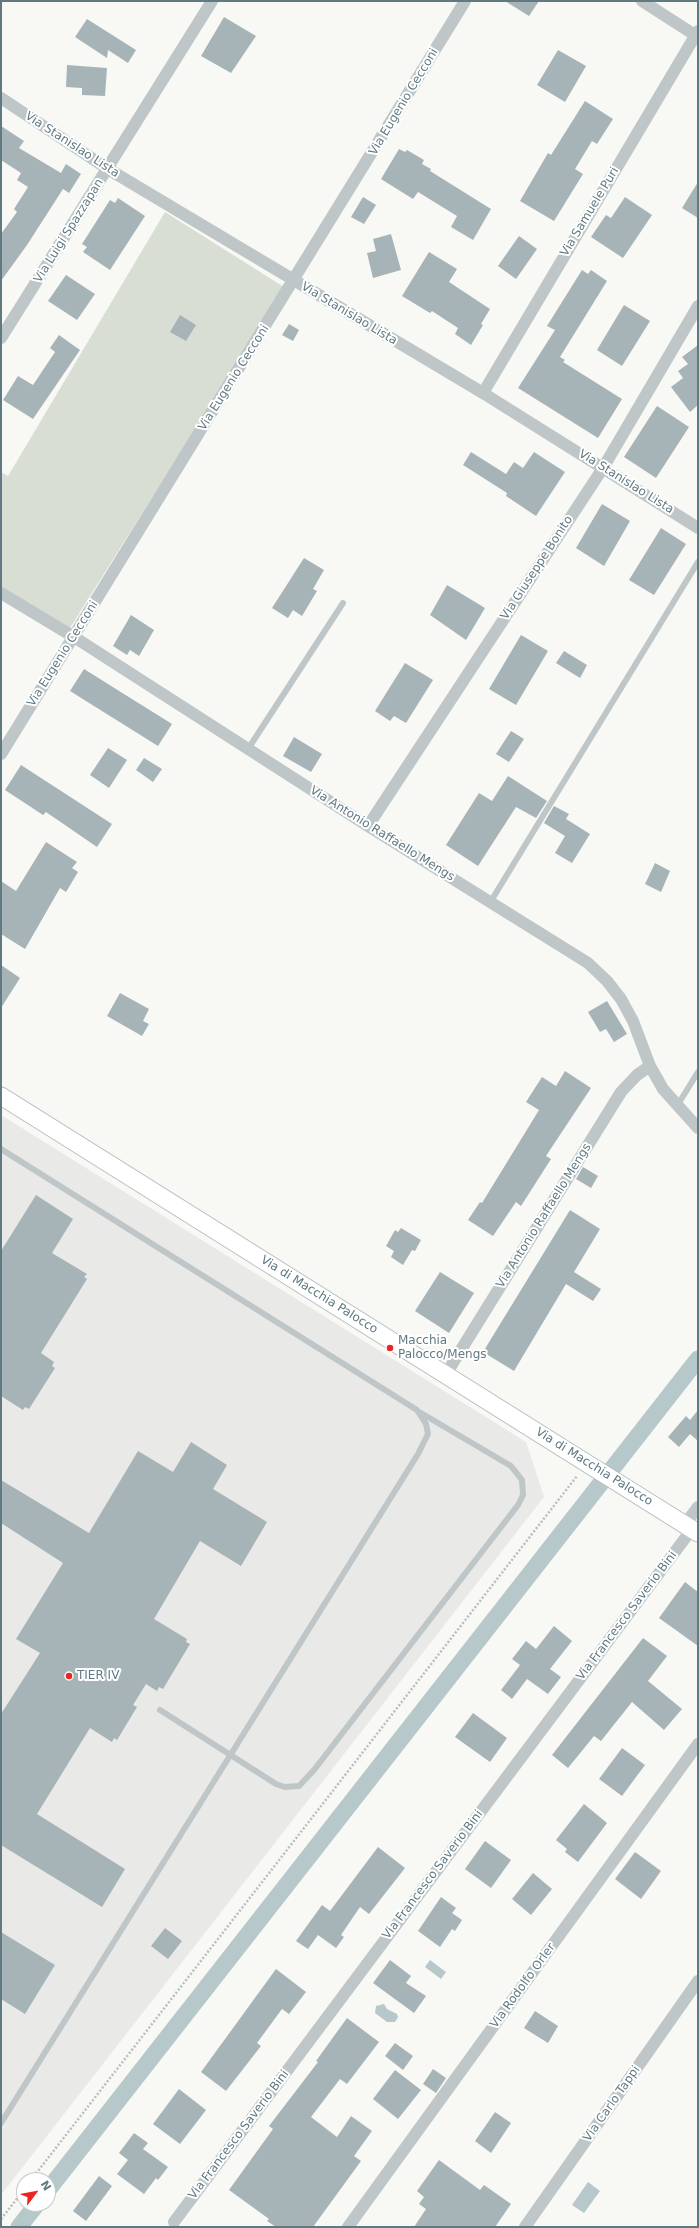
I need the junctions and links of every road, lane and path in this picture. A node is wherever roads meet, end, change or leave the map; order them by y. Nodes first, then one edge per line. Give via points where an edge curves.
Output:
1 (212, 1) edge
2 (465, 1) edge
3 (642, 1) edge
4 (697, 35) edge
5 (1, 98) edge
6 (108, 169) junction
7 (294, 282) junction
8 (698, 306) edge
9 (1, 338) edge
10 (483, 393) junction
11 (603, 468) junction
12 (698, 528) edge
13 (698, 562) edge
14 (1, 593) edge
15 (343, 603) dead end
16 (74, 637) junction
17 (248, 749) junction
18 (1, 754) edge
19 (368, 826) junction
20 (490, 901) junction
21 (650, 1066) junction
22 (698, 1072) edge
23 (1, 1096) edge
24 (677, 1106) junction
25 (698, 1128) edge
26 (1, 1149) edge
27 (446, 1374) junction
28 (417, 1410) junction
29 (589, 1464) junction
30 (698, 1507) edge
31 (691, 1528) edge
32 (160, 1710) dead end
33 (698, 1744) edge
34 (231, 1755) junction
35 (698, 1981) edge
36 (1, 2122) edge
37 (37, 2172) edge
38 (16, 2200) edge
39 (1, 2219) edge
40 (174, 2222) dead end
41 (348, 2227) edge
42 (525, 2227) edge

1 - 6 street, Via Luigi Spazzapan
2 - 7 street, Via Eugenio Cecconi
3 - 4 street
4 - 10 street, Via Samuele Puri
5 - 6 street, Via Stanislao Lista
6 - 7 street, Via Stanislao Lista
6 - 9 street, Via Luigi Spazzapan
7 - 10 street, Via Stanislao Lista
7 - 16 street, Via Eugenio Cecconi
8 - 11 street, Via Giuseppe Bonito
10 - 11 street, Via Stanislao Lista
11 - 12 street, Via Stanislao Lista
11 - 19 street, Via Giuseppe Bonito
13 - 20 lane
14 - 16 street, Via Antonio Raffaello Mengs
15 - 17 lane
16 - 17 street, Via Antonio Raffaello Mengs
16 - 18 street, Via Eugenio Cecconi
17 - 19 street, Via Antonio Raffaello Mengs
19 - 20 street, Via Antonio Raffaello Mengs
20 - 21 street, Via Antonio Raffaello Mengs via 581,958 602,975 628,1012
21 - 24 street, Via Antonio Raffaello Mengs via 663,1089
21 - 27 street, Via Antonio Raffaello Mengs via 621,1092
22 - 24 lane
23 - 27 street, Via di Macchia Palocco
24 - 25 street, Via Antonio Raffaello Mengs
26 - 28 lane
27 - 29 street, Via di Macchia Palocco
28 - 34 lane via 428,1429 425,1444
28 - 34 lane via 511,1466 522,1480 524,1490 521,1500 303,1782 292,1787 276,1784
29 - 31 street, Via di Macchia Palocco
29 - 37 path
30 - 31 street, Via Francesco Saverio Bini
31 - 40 street, Via Francesco Saverio Bini
32 - 34 lane
33 - 41 street, Via Rodolfo Orler
34 - 36 lane
35 - 42 street, Via Carlo Tappi
38 - 39 path

